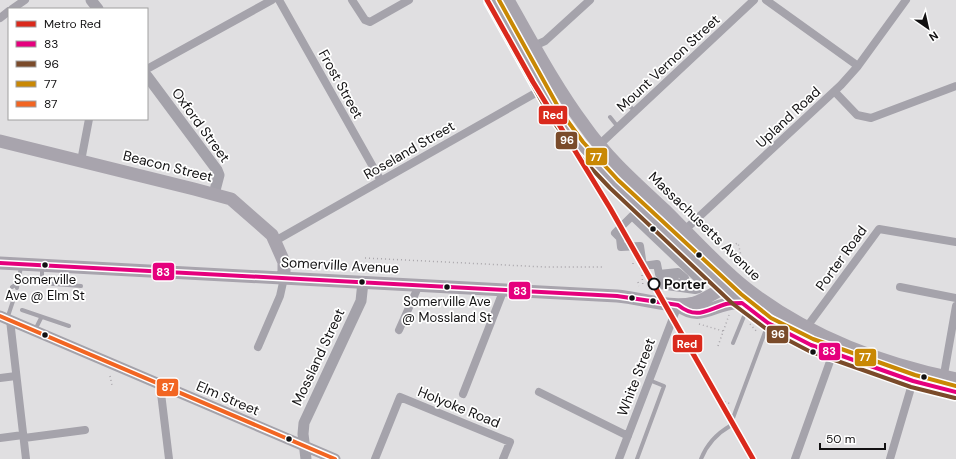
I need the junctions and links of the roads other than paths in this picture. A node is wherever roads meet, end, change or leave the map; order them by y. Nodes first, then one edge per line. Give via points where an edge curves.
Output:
1 (25, 0) edge
2 (91, 0) edge
3 (272, 0) edge
4 (279, 0) edge
5 (352, 0) edge
6 (409, 0) edge
7 (492, 0) edge
8 (590, 0) edge
9 (754, 0) edge
10 (766, 0) edge
11 (906, 0) edge
12 (510, 1) edge
13 (13, 8) edge
14 (97, 8) edge
15 (534, 46) junction
16 (858, 66) junction
17 (148, 68) edge
18 (148, 77) edge
19 (555, 82) junction
20 (956, 86) edge
21 (542, 89) junction
22 (835, 92) junction
23 (626, 103) dead end
24 (634, 112) junction
25 (610, 117) dead end
26 (89, 120) edge
27 (618, 127) junction
28 (0, 141) edge
29 (599, 145) junction
30 (82, 161) junction
31 (381, 181) junction
32 (214, 194) junction
33 (684, 230) junction
34 (674, 240) junction
35 (275, 241) junction
36 (956, 242) edge
37 (0, 263) edge
38 (22, 264) junction
39 (42, 265) junction
40 (284, 278) junction
41 (27, 282) dead end
42 (42, 282) junction
43 (363, 282) junction
44 (419, 285) junction
45 (660, 285) joint
46 (15, 286) dead end
47 (81, 286) dead end
48 (724, 288) junction
49 (900, 288) dead end
50 (504, 289) junction
51 (748, 290) junction
52 (12, 297) dead end
53 (956, 298) edge
54 (678, 305) junction
55 (744, 305) junction
56 (956, 306) edge
57 (22, 310) dead end
58 (6, 318) edge
59 (41, 318) junction
60 (768, 323) junction
61 (69, 326) dead end
62 (806, 328) junction
63 (35, 330) junction
64 (399, 330) dead end
65 (733, 344) dead end
66 (258, 347) dead end
67 (832, 353) junction
68 (16, 376) junction
69 (0, 378) edge
70 (913, 381) junction
71 (947, 381) edge
72 (648, 382) junction
73 (160, 385) junction
74 (539, 392) dead end
75 (956, 392) edge
76 (463, 394) dead end
77 (86, 430) dead end
78 (628, 436) junction
79 (23, 437) junction
80 (0, 438) edge
81 (304, 446) junction
82 (26, 459) edge
83 (169, 459) edge
84 (306, 459) edge
85 (335, 459) edge
86 (375, 459) edge
87 (503, 459) edge
88 (619, 459) edge
89 (637, 459) edge
90 (701, 459) edge
91 (795, 459) edge
92 (890, 459) edge

1 - 13 street
2 - 14 main road
3 - 17 street
4 - 31 street, Frost Street
5 - 6 street via 365,20 370,22
7 - 21 main road, Massachusetts Avenue
8 - 15 street via 545,41
9 - 24 street, Mount Vernon Street
10 - 16 street
11 - 16 street, Upland Road
12 - 15 main road, Massachusetts Avenue
15 - 19 main road, Massachusetts Avenue
16 - 22 street, Upland Road
18 - 32 main road, Oxford Street via 217,170 219,175
19 - 21 street, Roseland Street
19 - 29 main road, Massachusetts Avenue
20 - 22 street via 871,118 857,114
21 - 31 street, Roseland Street
21 - 34 main road, Massachusetts Avenue via 564,127 588,158
22 - 33 street, Upland Road
23 - 24 lane
24 - 27 street, Mount Vernon Street
25 - 27 lane
26 - 30 street
27 - 29 street, Mount Vernon Street
28 - 30 main road, Beacon Street
29 - 33 main road, Massachusetts Avenue
30 - 32 main road, Beacon Street
31 - 35 street, Roseland Street
32 - 35 main road, Beacon Street via 234,202 270,233
33 - 34 street, Upland Road
33 - 51 main road, Massachusetts Avenue
34 - 48 main road, Massachusetts Avenue
35 - 40 main road, Beacon Street via 284,264
36 - 62 street, Porter Road via 879,229
37 - 38 main road, Somerville Avenue
38 - 39 main road, Somerville Avenue
38 - 46 lane
39 - 40 main road, Somerville Avenue
39 - 42 lane
40 - 43 main road, Somerville Avenue
40 - 66 street via 280,296
41 - 42 lane
42 - 47 lane
43 - 44 main road, Somerville Avenue
43 - 81 main road, Mossland Street via 360,303 306,419 303,430
44 - 50 main road, Somerville Avenue
44 - 64 street
45 - 45 street via 695,290 700,288 698,279 632,216 615,233 620,238 621,247 640,246 643,266 657,264 659,274 678,272 686,282 675,283 675,280 660,282
48 - 51 main road, Somerville Avenue via 736,285
48 - 54 main road, Somerville Avenue via 698,302
48 - 55 main road, Massachusetts Avenue
49 - 53 street
50 - 54 main road, Somerville Avenue via 617,296
50 - 76 street
51 - 55 lane
51 - 62 main road, Massachusetts Avenue
52 - 58 lane
54 - 55 main road, Somerville Avenue via 688,312 697,314 727,304
54 - 72 street, White Street
55 - 60 main road, Massachusetts Avenue
55 - 65 lane
56 - 71 street
57 - 59 lane
58 - 63 main road, Elm Street
58 - 68 street
59 - 61 lane
59 - 63 lane
60 - 67 main road, Massachusetts Avenue via 796,339
60 - 90 lane via 730,426 712,440
62 - 71 main road, Massachusetts Avenue via 836,342
63 - 73 main road, Elm Street
67 - 70 main road, Massachusetts Avenue
67 - 91 street
68 - 69 street
68 - 79 street
70 - 71 main road, Massachusetts Avenue
70 - 92 street
71 - 75 main road, Massachusetts Avenue
72 - 78 street, White Street
72 - 89 lane via 664,386
73 - 81 main road, Elm Street
73 - 83 street
74 - 78 street
77 - 79 street
78 - 88 street, White Street
79 - 80 street
79 - 82 street
81 - 84 main road, Mossland Street
81 - 85 main road, Elm Street
86 - 87 street, Holyoke Road via 400,397 510,442

